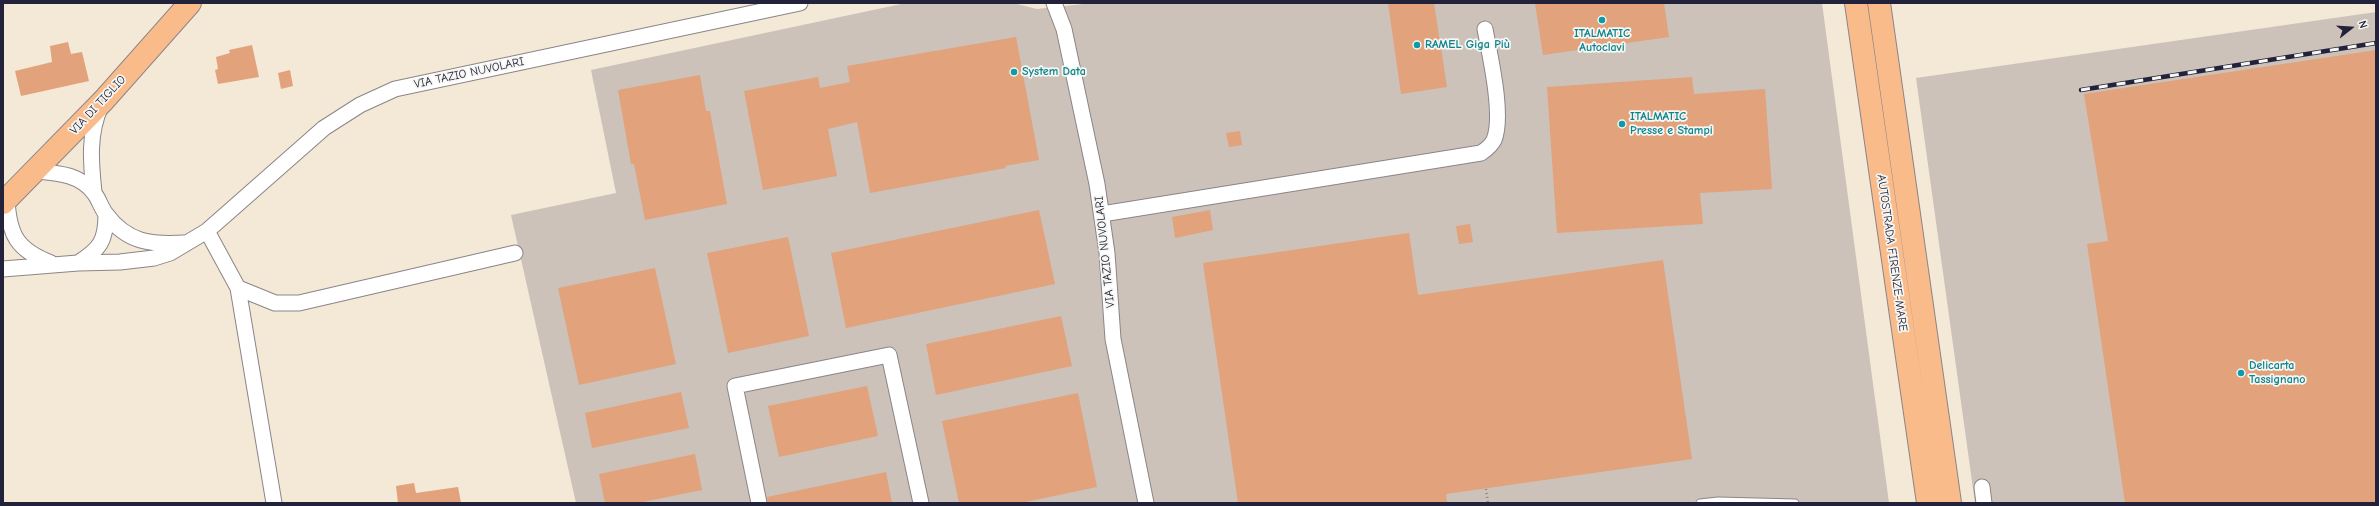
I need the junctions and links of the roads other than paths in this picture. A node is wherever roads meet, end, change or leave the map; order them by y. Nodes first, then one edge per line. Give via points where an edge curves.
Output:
1 (190, 3) edge
2 (800, 3) edge
3 (1054, 3) edge
4 (1856, 3) edge
5 (1879, 3) edge
6 (1485, 29) dead end
7 (104, 100) junction
8 (36, 171) junction
9 (94, 192) junction
10 (5, 201) edge
11 (106, 214) junction
12 (1102, 214) junction
13 (207, 231) junction
14 (185, 243) junction
15 (515, 253) dead end
16 (78, 263) junction
17 (55, 264) junction
18 (3, 269) edge
19 (238, 288) junction
20 (1982, 487) dead end
21 (274, 503) edge
22 (759, 503) edge
23 (920, 503) edge
24 (1146, 503) edge
25 (1700, 503) edge
26 (1794, 503) edge
27 (1928, 503) edge
28 (1950, 503) edge
29 (1984, 503) edge

1 - 7 main road, VIA DI TIGLIO
2 - 13 street, VIA TAZIO NUVOLARI via 395,89 360,105 324,128
3 - 12 street, VIA TAZIO NUVOLARI via 1064,29
4 - 27 main road, AUTOSTRADA FIRENZE-MARE
5 - 28 main road, AUTOSTRADA FIRENZE-MARE
6 - 12 street via 1497,101 1496,131 1488,149 1481,153
7 - 8 main road, VIA DI TIGLIO
7 - 9 street via 97,115 93,137
8 - 9 street via 67,174
8 - 10 main road, VIA DI TIGLIO
9 - 11 street
10 - 17 street via 11,231 20,246 34,256
11 - 14 street via 133,238 156,244
11 - 16 street via 103,241 93,253
12 - 24 street, VIA TAZIO NUVOLARI via 1113,339
13 - 14 street, VIA TAZIO NUVOLARI
13 - 19 street
14 - 16 street, VIA TAZIO NUVOLARI via 170,253 154,258
15 - 19 street via 299,303 275,303
16 - 17 street
17 - 18 street
19 - 21 street
20 - 29 street
22 - 23 street via 735,386 889,355
25 - 26 lane

